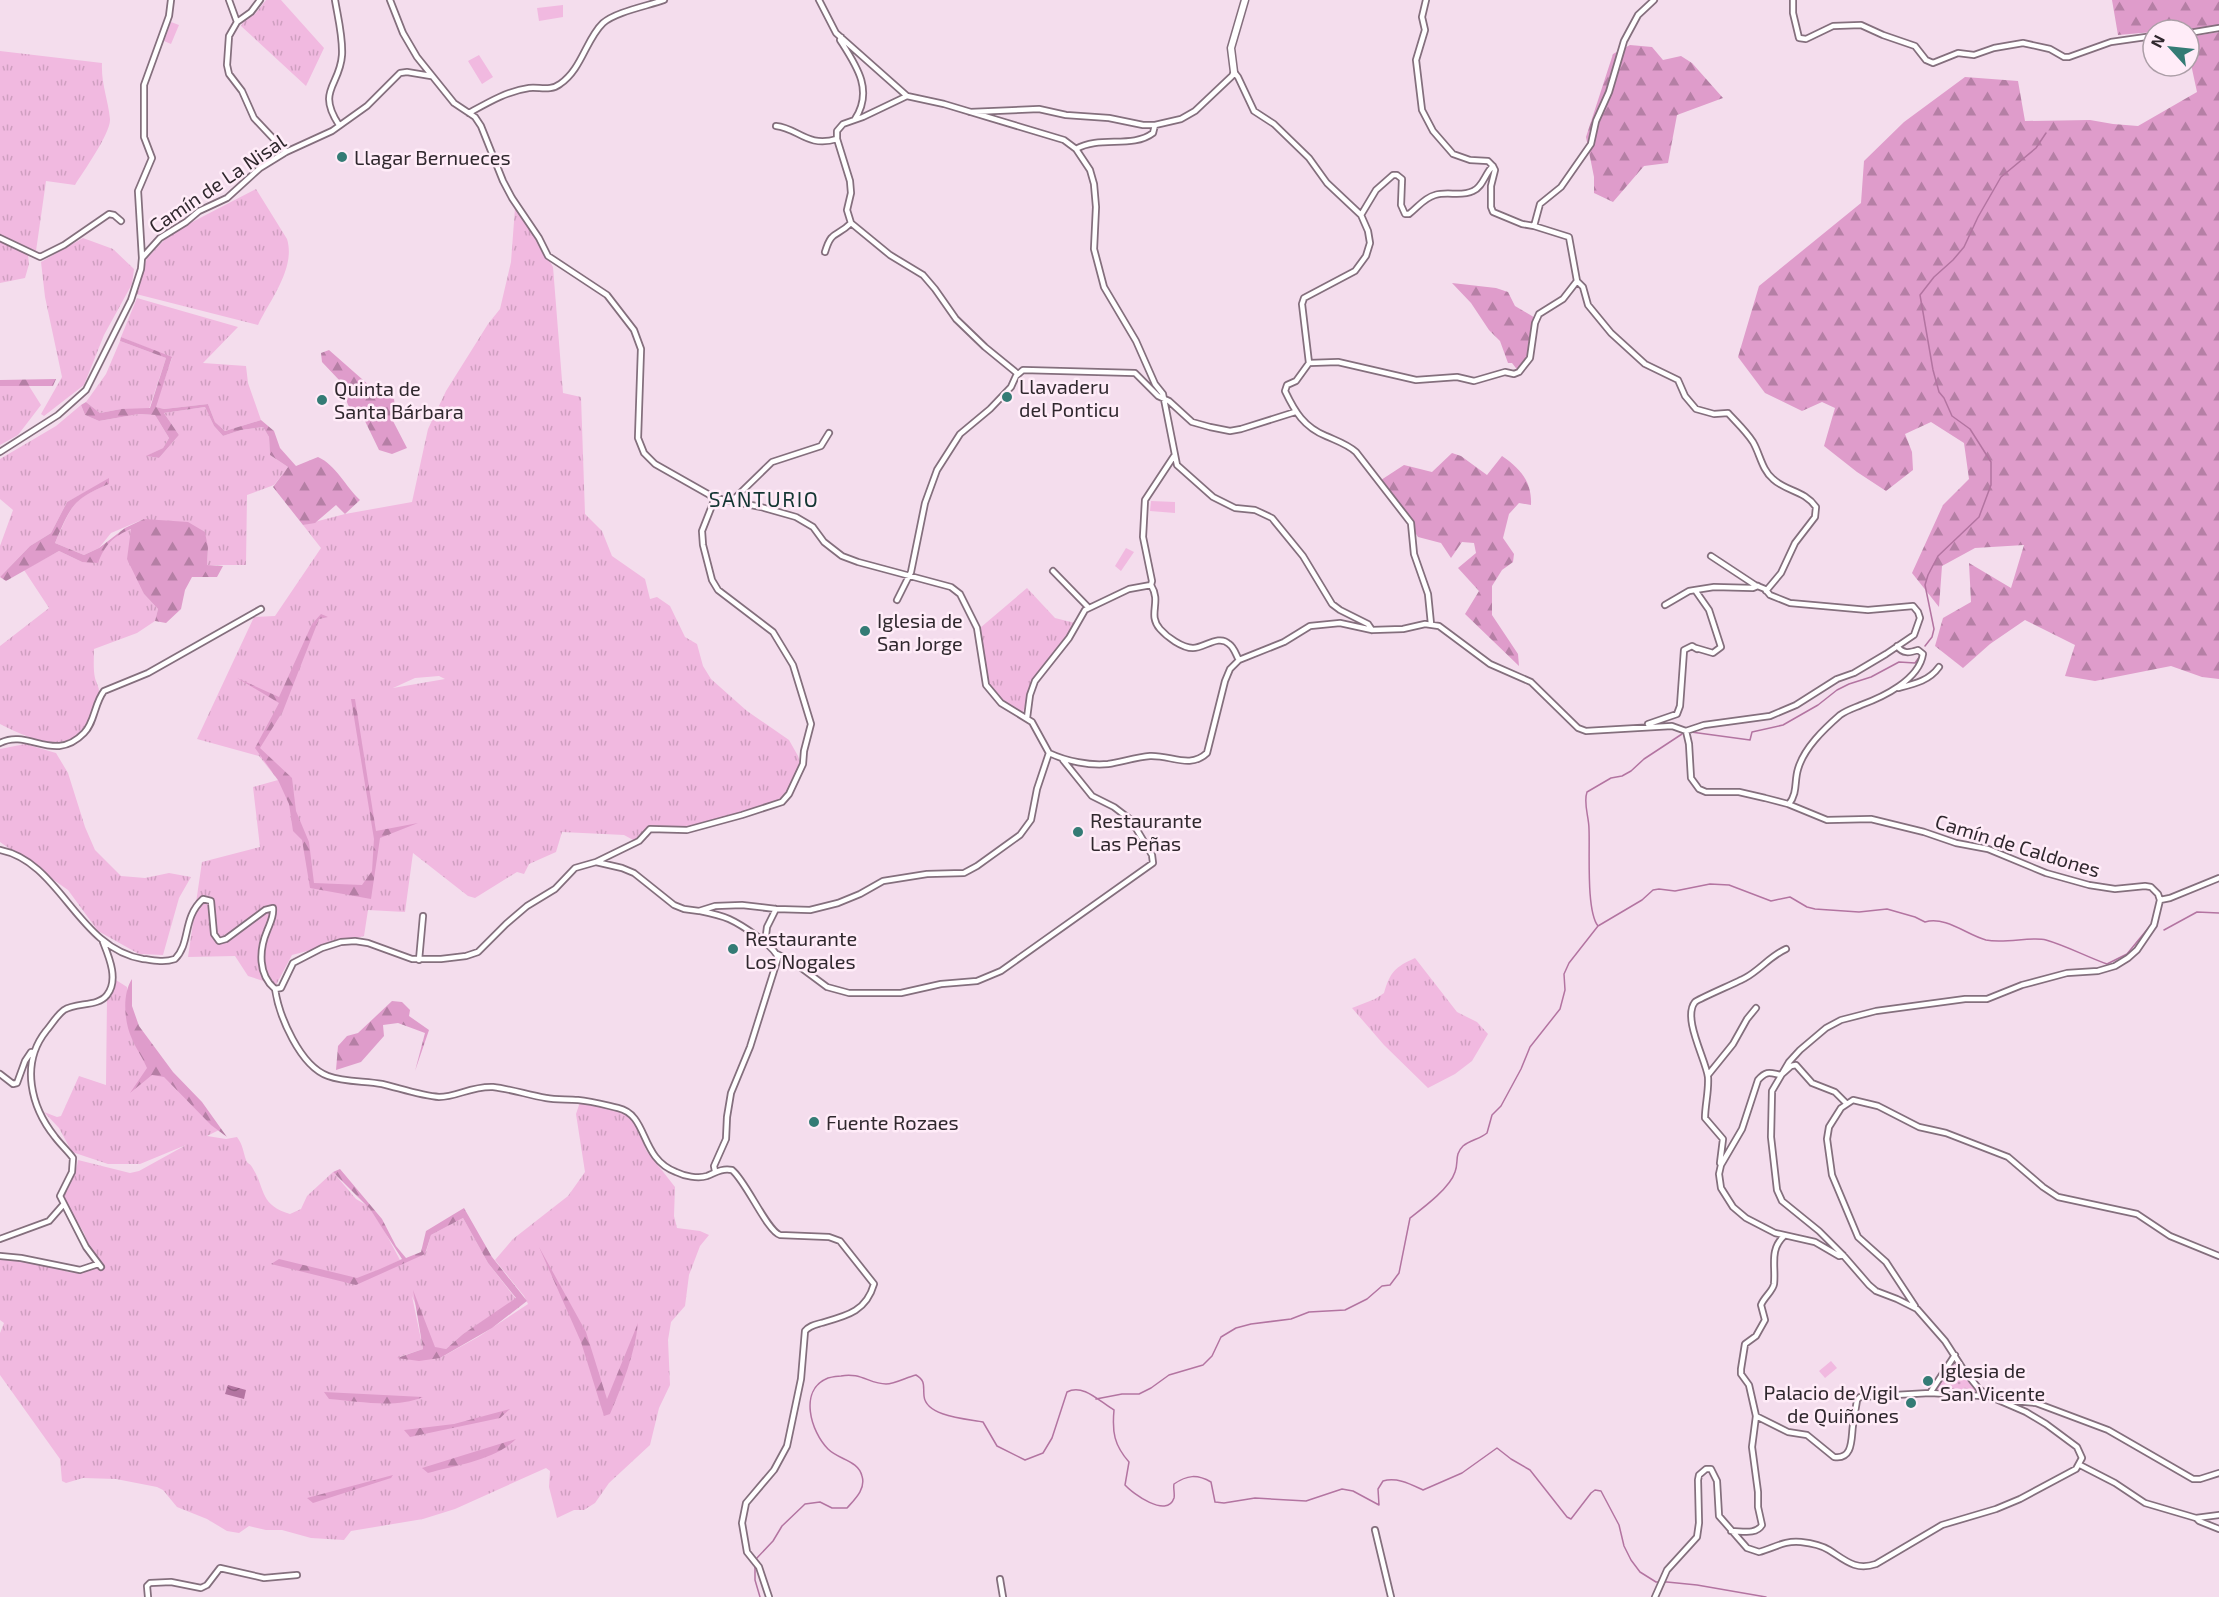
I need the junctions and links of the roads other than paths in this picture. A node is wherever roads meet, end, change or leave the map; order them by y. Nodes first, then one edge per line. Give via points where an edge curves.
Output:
1 (171, 0) edge
2 (229, 0) edge
3 (260, 0) edge
4 (334, 0) edge
5 (390, 0) edge
6 (641, 0) edge
7 (664, 0) edge
8 (819, 0) edge
9 (1245, 0) edge
10 (1426, 0) edge
11 (1654, 0) edge
12 (1793, 0) edge
13 (644, 7) junction
14 (237, 21) junction
15 (2219, 28) edge
16 (2201, 31) edge
17 (841, 37) junction
18 (2141, 38) edge
19 (1234, 72) junction
20 (432, 76) junction
21 (907, 96) junction
22 (970, 112) junction
23 (469, 113) junction
24 (854, 120) junction
25 (339, 125) junction
26 (1155, 125) junction
27 (776, 126) dead end
28 (837, 139) junction
29 (1076, 149) junction
30 (286, 152) junction
31 (1493, 166) junction
32 (1361, 215) junction
33 (121, 221) dead end
34 (851, 223) junction
35 (1534, 226) junction
36 (0, 237) edge
37 (825, 252) dead end
38 (142, 258) junction
39 (1577, 281) junction
40 (1309, 363) junction
41 (1018, 374) junction
42 (1165, 400) junction
43 (1295, 412) junction
44 (829, 433) dead end
45 (0, 452) edge
46 (1174, 456) junction
47 (715, 498) junction
48 (733, 502) junction
49 (1711, 556) dead end
50 (1053, 571) dead end
51 (910, 576) junction
52 (1150, 585) junction
53 (1758, 586) junction
54 (1695, 590) junction
55 (1766, 591) junction
56 (897, 600) dead end
57 (1665, 605) dead end
58 (1088, 607) junction
59 (261, 609) dead end
60 (1431, 624) junction
61 (1372, 630) junction
62 (1898, 646) junction
63 (1239, 660) junction
64 (1939, 667) dead end
65 (1895, 688) junction
66 (1027, 718) junction
67 (1639, 726) junction
68 (1686, 731) junction
69 (0, 743) edge
70 (1050, 753) junction
71 (1062, 760) junction
72 (1789, 804) junction
73 (0, 850) edge
74 (596, 862) junction
75 (2219, 878) edge
76 (2160, 900) junction
77 (776, 909) junction
78 (699, 911) junction
79 (423, 916) dead end
80 (103, 942) junction
81 (765, 943) junction
82 (1786, 949) dead end
83 (777, 954) junction
84 (419, 960) junction
85 (275, 989) junction
86 (1756, 1008) dead end
87 (34, 1052) junction
88 (0, 1074) edge
89 (1708, 1075) junction
90 (1781, 1075) junction
91 (1846, 1103) junction
92 (714, 1171) junction
93 (1719, 1174) junction
94 (63, 1205) junction
95 (1768, 1230) junction
96 (1784, 1236) junction
97 (0, 1239) edge
98 (1776, 1244) junction
99 (1843, 1255) junction
100 (0, 1256) edge
101 (2219, 1256) edge
102 (1917, 1309) junction
103 (1955, 1355) junction
104 (1930, 1393) junction
105 (1984, 1394) junction
106 (2000, 1400) junction
107 (1756, 1416) junction
108 (2080, 1465) junction
109 (2219, 1473) edge
110 (2219, 1515) edge
111 (2196, 1518) junction
112 (2219, 1528) edge
113 (1375, 1530) dead end
114 (1731, 1531) junction
115 (297, 1575) dead end
116 (1000, 1579) dead end
117 (148, 1597) edge
118 (769, 1597) edge
119 (1003, 1597) edge
120 (1391, 1597) edge
121 (1655, 1597) edge

1 - 38 street via 144,85 144,137 152,158 138,191
2 - 14 street
3 - 14 street
4 - 25 street via 342,58 328,96
5 - 20 street via 406,38
6 - 13 street
7 - 13 street
8 - 17 street
9 - 19 street via 1231,48
10 - 31 street via 1422,17 1425,30 1416,60 1422,110 1433,131 1453,153 1470,160 1488,161
11 - 35 street via 1638,15 1624,41 1591,144 1561,188 1540,204
12 - 18 street via 1799,38 1806,39 1833,26 1861,25 1915,46 1933,63 1958,53 1980,54 2023,43 2069,57 2110,42
13 - 23 street via 604,22 581,62 560,85 511,93
14 - 30 street via 228,39 229,74 261,128
15 - 16 street
17 - 21 street
17 - 24 street via 864,87
19 - 26 street via 1195,111
19 - 32 street via 1254,111 1274,124
20 - 23 street via 454,103
20 - 25 street, Camín de La Nisal via 400,73 367,106
21 - 22 street
21 - 24 street
22 - 26 street via 1039,109
22 - 29 street via 1064,140
23 - 47 street via 481,126 503,181 548,256 612,299 636,334 641,350 638,438 645,453 661,468
24 - 28 street via 840,125
25 - 30 street, Camín de La Nisal
26 - 29 street via 1153,133 1143,138 1099,141
27 - 28 street via 810,140
28 - 34 street via 850,181
29 - 42 street via 1094,184 1094,249 1104,287
30 - 38 street, Camín de La Nisal via 249,176 227,198 165,233
31 - 32 street via 1474,191 1434,195 1409,214 1401,205 1402,179 1394,175 1376,190
31 - 35 street via 1493,212
32 - 40 street via 1370,243 1361,263 1355,271 1304,297
33 - 36 street via 109,214 64,245 40,256
34 - 37 street via 827,241
34 - 41 street via 922,276 956,319
35 - 39 street via 1569,237
38 - 45 street, Camín de La Nisal via 131,300 86,390 58,416
39 - 40 street via 1563,299 1539,314 1530,358 1514,374 1505,372 1474,381 1457,377 1416,380 1338,362
39 - 55 street via 1588,305 1611,333 1645,364 1678,380 1696,409 1728,413 1751,439 1767,473 1816,507 1815,517
40 - 43 street via 1296,381 1285,388
41 - 42 street via 1028,369 1130,372
41 - 51 street via 990,409 957,437 933,477
42 - 43 street via 1192,422 1230,431
42 - 46 street
43 - 60 street via 1310,428 1352,448 1411,523 1414,554 1428,594
44 - 48 street via 821,446 772,462
46 - 52 street via 1145,500 1143,537
46 - 61 street via 1182,471 1213,497 1272,519 1303,556 1332,604
47 - 48 street
47 - 74 street via 702,531 712,580 718,590 772,632 793,665 811,724 802,770 782,802 687,830 650,829 639,841
48 - 51 street via 796,517 807,522 842,556
49 - 53 street
50 - 58 street
51 - 56 street
51 - 66 street via 947,584 960,594 977,628 986,685 1000,703
52 - 58 street via 1129,589
52 - 63 street via 1156,599 1155,622 1166,635 1194,648 1225,641
53 - 54 street
53 - 55 street
54 - 57 street
54 - 67 street via 1709,610 1721,647 1713,653 1692,646 1684,650 1677,714
55 - 62 street via 1790,603 1868,610 1913,606 1920,618 1914,635
58 - 66 street via 1035,681
59 - 69 street via 148,673 104,691 86,730 72,741 55,747 15,739
60 - 61 street
60 - 67 street via 1453,634 1490,664 1531,682 1578,728 1586,731
61 - 63 street via 1340,622 1310,627
62 - 65 street via 1908,653 1918,650 1923,654 1919,666
62 - 68 street via 1784,711
63 - 71 street via 1225,681 1207,753 1199,760 1149,756 1102,764
64 - 65 street via 1918,683
65 - 72 street via 1842,713 1819,735 1798,766 1796,793
66 - 70 street via 1037,727
67 - 68 street via 1672,726
68 - 72 street, Camín de Caldones via 1691,778 1699,789 1739,792
70 - 71 street
70 - 77 street via 1031,820 1020,835 977,866 964,873 883,881 825,907
71 - 83 street via 1092,796 1131,820 1153,863 1001,971 977,981 901,993 849,993 827,987
72 - 76 street, Camín de Caldones via 1817,818 1871,819 1988,849 2046,873 2089,885 2115,889 2151,887
73 - 80 street via 34,866
74 - 78 street via 634,873 674,905
74 - 84 street via 575,868 478,952
75 - 76 street
76 - 90 street via 2154,925 2137,950 2115,966 2067,973 1987,999 1876,1011 1841,1020 1800,1050
77 - 78 street via 742,905
77 - 81 street via 767,927
78 - 81 street via 731,920
79 - 84 street
80 - 85 street via 130,957 169,961 178,955 190,915 203,899 211,901 214,934 219,941 273,908 261,961 264,974
80 - 87 street via 113,976 107,996 64,1010 40,1038
81 - 83 street
82 - 89 street via 1774,954 1749,976 1695,1002 1692,1019
83 - 92 street via 750,1047 731,1093 726,1139
84 - 85 street via 368,943 341,942 293,963 281,988
85 - 92 street via 284,1022 297,1045 314,1067 327,1076 437,1096 493,1088 621,1108 635,1117 649,1149 665,1167 700,1177
86 - 89 street
87 - 88 street via 25,1061 17,1083
87 - 94 street via 30,1083 34,1098 55,1137 73,1158 72,1172 61,1191
89 - 93 street via 1705,1118 1723,1139
90 - 91 street via 1796,1065 1812,1083 1834,1092
90 - 93 street via 1770,1072 1758,1080 1742,1129 1724,1157
90 - 99 street via 1772,1091 1771,1137 1777,1190 1789,1208
91 - 101 street via 1857,1099 1919,1127 1990,1149 2016,1162 2058,1197 2137,1214 2170,1236
91 - 102 street via 1829,1127 1832,1175 1858,1237 1886,1262
92 - 118 street via 728,1169 736,1174 772,1232 840,1241 874,1284 870,1296 857,1311 812,1325 805,1331 801,1379 787,1446 744,1510 742,1530 747,1552 757,1565
93 - 95 street via 1721,1188 1737,1212
94 - 97 street via 49,1221
94 - 100 street via 100,1266 80,1270
95 - 96 street
95 - 98 street
96 - 98 street
96 - 99 street via 1810,1240
98 - 107 street via 1774,1286 1761,1305 1765,1320 1762,1329 1743,1349 1742,1374 1749,1385
99 - 102 street via 1876,1291
102 - 103 street
103 - 104 street
103 - 105 street
104 - 105 street
104 - 107 street via 1860,1396 1850,1448 1839,1457 1807,1435 1788,1432
105 - 106 street
106 - 108 street via 2026,1412 2077,1446 2082,1458
106 - 109 street via 2036,1403 2108,1430 2193,1479
107 - 114 street via 1752,1447 1762,1525 1753,1531
108 - 111 street via 2145,1503
108 - 114 street via 2020,1499 1942,1525 1869,1567 1851,1564 1827,1548 1799,1542 1753,1551
110 - 111 street
111 - 112 street
113 - 120 street
114 - 121 street via 1719,1516 1714,1473 1706,1469 1698,1480 1697,1537 1667,1570
115 - 117 street via 264,1578 220,1568 201,1588 171,1582 150,1583
116 - 119 street

